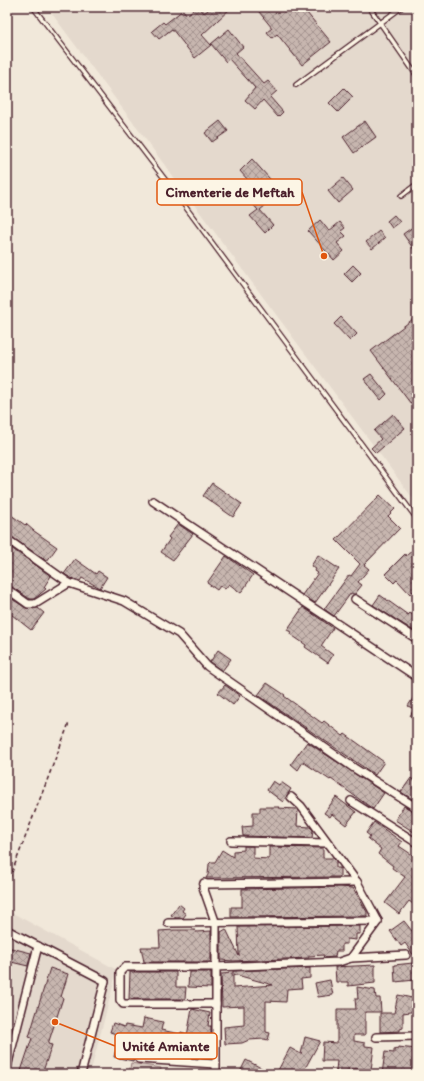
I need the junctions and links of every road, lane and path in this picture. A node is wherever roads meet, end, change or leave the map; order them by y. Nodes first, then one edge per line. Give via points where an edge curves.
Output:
1 (32, 7) edge
2 (369, 7) edge
3 (402, 7) edge
4 (381, 23) junction
5 (417, 76) edge
6 (296, 85) dead end
7 (417, 184) edge
8 (401, 196) dead end
9 (153, 501) dead end
10 (417, 519) edge
11 (7, 539) edge
12 (69, 583) junction
13 (7, 589) edge
14 (355, 599) dead end
15 (417, 639) edge
16 (417, 677) edge
17 (69, 723) dead end
18 (291, 797) dead end
19 (351, 801) dead end
20 (417, 808) edge
21 (231, 841) dead end
22 (417, 842) edge
23 (327, 843) junction
24 (357, 882) junction
25 (7, 885) edge
26 (378, 921) junction
27 (168, 923) dead end
28 (216, 924) junction
29 (7, 930) edge
30 (38, 946) junction
31 (406, 955) dead end
32 (351, 958) junction
33 (215, 967) junction
34 (216, 1004) junction
35 (417, 1036) edge
36 (376, 1037) dead end
37 (139, 1059) dead end
38 (215, 1064) junction
39 (7, 1067) edge
40 (81, 1074) edge
41 (216, 1074) edge

1 - 10 lane via 167,182
2 - 4 lane
3 - 4 lane
4 - 5 lane
4 - 6 lane
7 - 8 lane
9 - 16 street
11 - 12 street
12 - 13 street via 35,604 28,604
12 - 20 street via 124,601 178,634 207,666 354,768
14 - 15 street
17 - 25 path
18 - 23 street via 301,806
19 - 22 street
21 - 23 street
23 - 24 street
24 - 26 street
24 - 28 street via 204,883 203,887
26 - 28 street
26 - 32 street
27 - 28 street
28 - 33 street
29 - 30 street
30 - 39 street
30 - 40 street via 105,981
31 - 32 street
32 - 33 street via 339,962
33 - 34 street
33 - 34 street via 125,967 120,972 120,1000 123,1004
34 - 38 street
35 - 36 street
37 - 38 street
38 - 41 street

